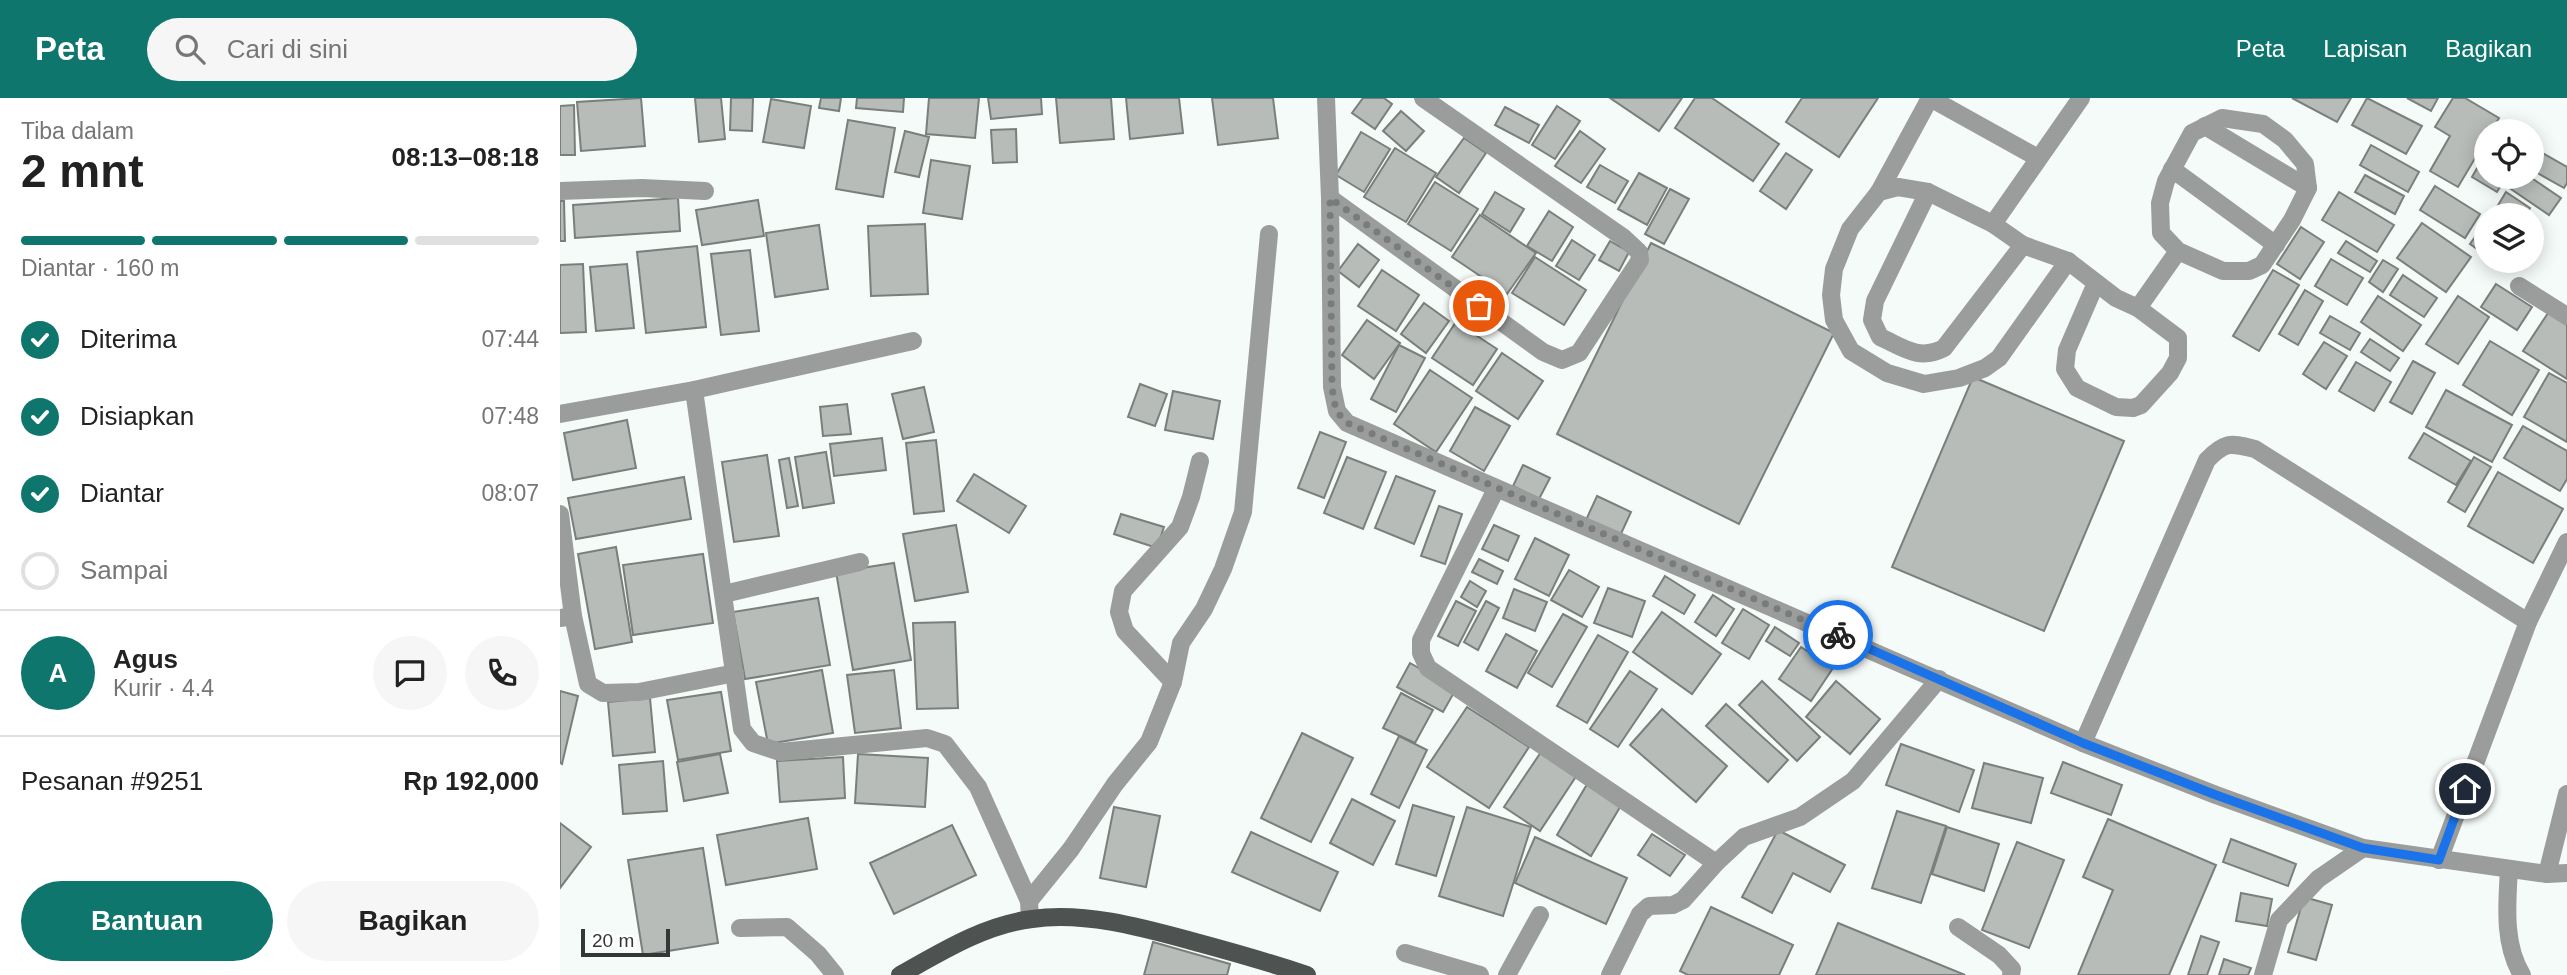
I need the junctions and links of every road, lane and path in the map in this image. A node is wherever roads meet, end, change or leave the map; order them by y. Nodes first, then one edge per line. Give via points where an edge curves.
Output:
1 (1326, 98) edge
2 (1423, 98) edge
3 (1930, 98) edge
4 (2081, 98) edge
5 (2205, 126) junction
6 (2038, 158) junction
7 (2172, 169) junction
8 (2308, 188) junction
9 (560, 191) edge
10 (705, 191) dead end
11 (1879, 192) junction
12 (1928, 192) junction
13 (1330, 198) junction
14 (1993, 223) junction
15 (1269, 234) dead end
16 (2023, 245) junction
17 (2276, 245) junction
18 (2178, 251) junction
19 (2068, 261) junction
20 (2096, 283) junction
21 (2519, 286) dead end
22 (2138, 308) junction
23 (2567, 316) edge
24 (913, 341) dead end
25 (694, 390) junction
26 (560, 414) edge
27 (1200, 461) dead end
28 (1496, 489) junction
29 (560, 514) edge
30 (2567, 542) edge
31 (860, 562) dead end
32 (724, 594) junction
33 (567, 617) edge
34 (2528, 622) junction
35 (735, 673) junction
36 (1939, 678) junction
37 (1173, 682) junction
38 (2083, 743) junction
39 (2567, 794) edge
40 (2363, 848) junction
41 (2439, 860) junction
42 (1716, 863) junction
43 (2509, 869) junction
44 (2567, 873) edge
45 (2547, 874) junction
46 (1029, 910) junction
47 (1540, 915) dead end
48 (740, 928) dead end
49 (1958, 928) dead end
50 (1405, 953) dead end
51 (835, 975) edge
52 (900, 975) edge
53 (1307, 975) edge
54 (1480, 975) edge
55 (1507, 975) edge
56 (1610, 975) edge
57 (2011, 975) edge
58 (2263, 975) edge
59 (2522, 975) edge

1 - 13 street
2 - 13 street via 1639,252 1640,260 1579,353 1562,360 1543,352
3 - 6 street
3 - 11 street
4 - 6 street
5 - 7 street via 2192,133
5 - 8 street
5 - 8 street via 2222,118 2263,124 2305,164
6 - 14 street
7 - 17 street
7 - 18 street via 2160,203 2161,233
8 - 17 street
9 - 10 street
11 - 12 street via 1898,187
11 - 19 street via 1850,229 1834,269 1831,295 1835,320 1851,351 1887,373 1924,384 1985,368 1999,358
12 - 14 street
12 - 16 street via 1875,301 1872,320 1880,337 1918,354 1931,355 1944,348
13 - 28 street via 1336,411 1347,423
14 - 16 street
15 - 37 street via 1243,512 1223,569 1181,643
16 - 19 street
17 - 18 street via 2263,265 2249,271 2223,271
18 - 22 street
19 - 20 street
20 - 22 street
20 - 22 street via 2067,350 2065,369 2077,388 2116,407 2141,405 2178,358 2178,338
21 - 23 street
24 - 25 street
25 - 26 street
25 - 32 street
27 - 37 street via 1180,527 1123,591 1119,612 1125,631
28 - 36 street
28 - 42 street via 1421,640 1427,668
29 - 33 street
30 - 34 street
31 - 32 street
32 - 35 street
33 - 35 street via 588,684 603,693 639,692
34 - 38 street via 2255,449 2230,443 2207,460
34 - 41 street
35 - 46 street via 741,729 765,749 780,752 927,738 945,744 978,787
36 - 38 street
36 - 42 street via 1853,782 1800,817 1744,837
37 - 46 street via 1149,742
38 - 40 street
39 - 45 street
40 - 41 street
40 - 58 street via 2318,879 2279,919
41 - 43 street
42 - 56 street via 1683,900 1649,906 1640,914
43 - 45 street
43 - 59 street via 2507,924
44 - 45 street
46 - 52 main road
46 - 53 main road via 1179,938
47 - 55 street
48 - 51 street via 787,927
49 - 57 street via 1999,955
50 - 54 street

